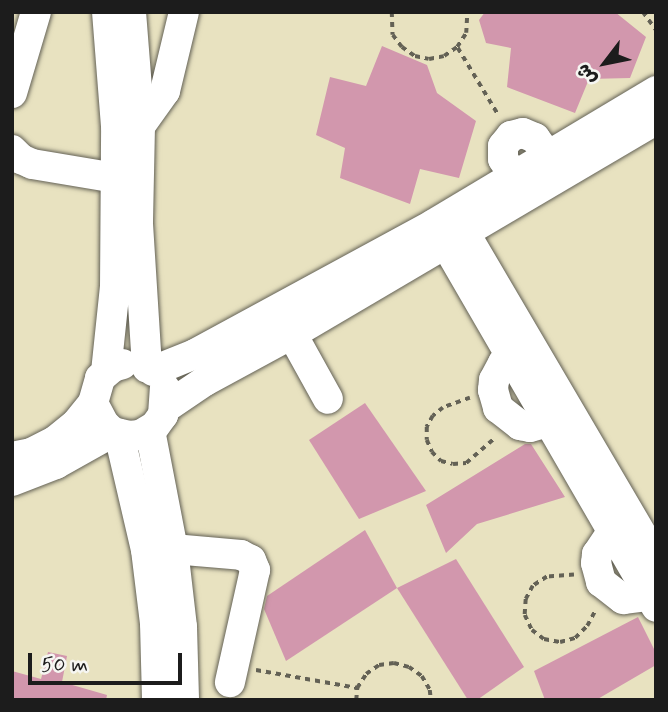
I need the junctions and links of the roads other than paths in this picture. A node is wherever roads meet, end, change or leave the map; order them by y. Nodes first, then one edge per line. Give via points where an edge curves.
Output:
1 (36, 12) edge
2 (107, 12) edge
3 (131, 12) edge
4 (184, 12) edge
5 (656, 91) edge
6 (12, 93) edge
7 (656, 120) edge
8 (141, 126) junction
9 (12, 150) edge
10 (548, 156) junction
11 (514, 176) junction
12 (116, 178) junction
13 (449, 228) junction
14 (292, 334) junction
15 (511, 357) junction
16 (150, 369) junction
17 (106, 372) junction
18 (328, 399) dead end
19 (93, 403) junction
20 (158, 419) junction
21 (548, 422) junction
22 (116, 433) junction
23 (12, 457) edge
24 (12, 481) edge
25 (612, 532) junction
26 (173, 549) junction
27 (656, 559) edge
28 (653, 602) edge
29 (232, 674) road end
30 (157, 700) edge
31 (184, 700) edge

1 - 6 street
2 - 12 street
3 - 8 street
4 - 8 street via 165,91
5 - 10 street
7 - 13 street
8 - 16 street via 138,224
9 - 12 street via 32,164
10 - 11 street
10 - 11 street via 535,138 523,133 511,136 503,146 503,159
11 - 13 street
12 - 17 street via 114,298
13 - 14 street
13 - 15 street
13 - 16 street via 195,355
13 - 27 street
14 - 18 street
14 - 20 street via 205,381
15 - 21 street
15 - 21 street via 498,371 493,390 498,408 512,421 530,426
16 - 17 street via 125,363
16 - 20 street via 164,388
17 - 19 street via 96,386
19 - 22 street via 104,424
19 - 23 street via 55,441
20 - 22 street via 129,436
20 - 26 street
21 - 25 street
22 - 24 street
22 - 30 street via 146,550 155,623
25 - 28 street
25 - 28 street via 597,554 602,581 623,599
26 - 29 street via 241,555 251,560 255,570
26 - 31 street

